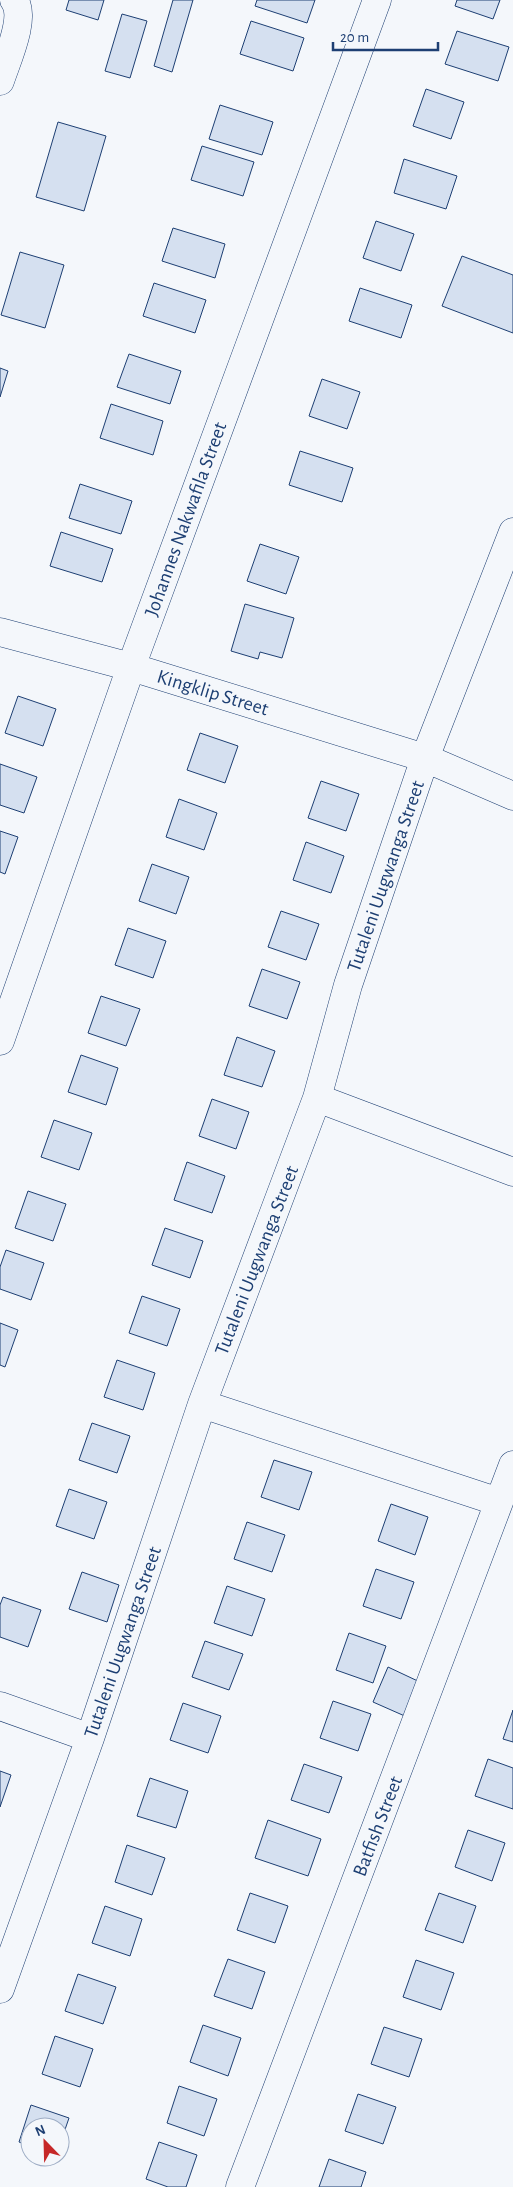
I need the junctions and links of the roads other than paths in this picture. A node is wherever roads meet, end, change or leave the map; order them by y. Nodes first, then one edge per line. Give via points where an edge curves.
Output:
1 (14, 0) edge
2 (377, 0) edge
3 (0, 82) edge
4 (513, 532) edge
5 (0, 632) edge
6 (131, 667) junction
7 (425, 758) junction
8 (513, 796) edge
9 (0, 1041) edge
10 (317, 1098) junction
11 (513, 1172) edge
12 (202, 1404) junction
13 (513, 1465) edge
14 (499, 1502) junction
15 (0, 1706) edge
16 (90, 1738) junction
17 (0, 1989) edge
18 (240, 2187) edge

1 - 3 street via 18,5 18,27
2 - 6 street, Johannes Nakwafila Street
4 - 7 street, Tutaleni Uugwanga Street
5 - 6 street, Kingklip Street
6 - 7 street, Kingklip Street
6 - 9 street, Johannes Nakwafila Street
7 - 8 street
7 - 10 street, Tutaleni Uugwanga Street via 348,985
10 - 11 street
10 - 12 street, Tutaleni Uugwanga Street
12 - 14 street
12 - 16 street, Tutaleni Uugwanga Street
13 - 14 street, Batfish Street
14 - 18 street, Batfish Street
15 - 16 street
16 - 17 street, Tutaleni Uugwanga Street

